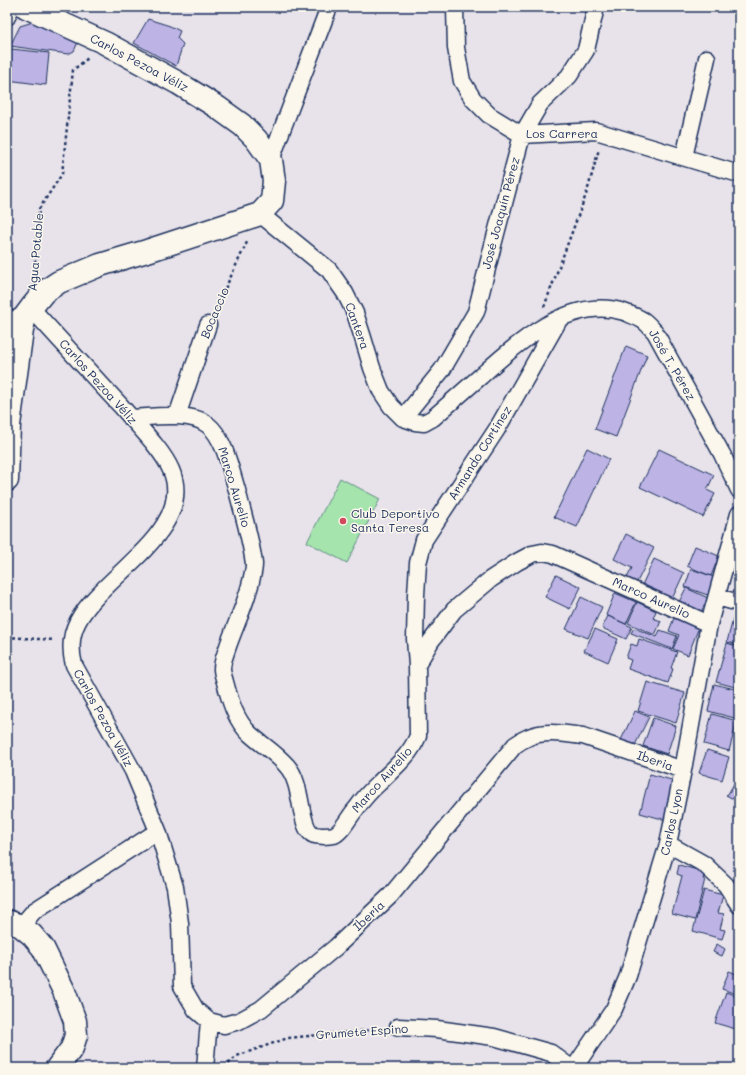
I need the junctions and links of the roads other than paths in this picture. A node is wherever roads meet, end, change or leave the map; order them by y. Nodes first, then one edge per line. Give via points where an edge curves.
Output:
1 (10, 7) edge
2 (26, 7) edge
3 (329, 7) edge
4 (455, 7) edge
5 (596, 7) edge
6 (7, 17) edge
7 (707, 58) dead end
8 (522, 135) junction
9 (684, 157) junction
10 (271, 160) junction
11 (739, 174) edge
12 (260, 214) junction
13 (21, 315) edge
14 (560, 318) junction
15 (208, 325) road end
16 (177, 416) junction
17 (131, 418) junction
18 (403, 418) junction
19 (7, 480) edge
20 (739, 490) edge
21 (739, 514) edge
22 (717, 597) junction
23 (739, 603) edge
24 (709, 624) junction
25 (417, 665) junction
26 (683, 770) junction
27 (158, 831) junction
28 (668, 844) junction
29 (739, 905) edge
30 (14, 924) edge
31 (209, 1020) junction
32 (398, 1027) road end
33 (57, 1068) edge
34 (205, 1068) edge
35 (572, 1068) edge

1 - 6 street
2 - 10 main road, Carlos Pezoa Véliz via 105,43 217,107 242,125
3 - 10 street
4 - 8 street, Los Carrera via 456,48 462,81 473,99 489,115
5 - 8 street, José Joaquín Pérez via 586,50 569,76 540,104
7 - 9 street
8 - 9 street, Los Carrera via 596,131
8 - 18 street, José Joaquín Pérez via 476,312 442,370
9 - 11 street, Los Carrera
10 - 12 main road, Carlos Pezoa Véliz via 274,181 272,201
12 - 13 main road via 100,265 59,282 44,292
12 - 18 street, Cantera via 329,270 355,313 381,391
13 - 17 street, Carlos Pezoa Véliz
13 - 19 main road via 22,330 9,425
14 - 18 street, José T. Pérez via 534,333 505,355 433,418 424,423
14 - 20 street, José T. Pérez via 576,312 607,309 626,313 644,321 655,332
14 - 25 street, Armando Cortínez via 497,429 424,540 418,562 416,595
15 - 16 street, Bocaccio
16 - 17 street, Marco Aurelio
16 - 25 street, Marco Aurelio via 197,419 208,424 222,445 228,458 251,547 254,566 247,599 230,638 223,663 222,671 231,703 238,719 248,732 288,767 294,779 306,827 314,835 334,835 340,830 366,795 414,747 418,736
17 - 27 street, Carlos Pezoa Véliz via 161,453 171,470 176,484 175,504 160,531 91,601 78,621 71,654 74,665 133,771
21 - 22 street, Carlos Lyon
22 - 23 street
22 - 24 street, Carlos Lyon
24 - 25 street, Marco Aurelio via 553,554 542,552 532,554 491,579 454,610
24 - 26 street, Carlos Lyon
26 - 28 street, Carlos Lyon
26 - 31 street, Iberia via 583,736 546,733 529,736 515,745 391,895 336,947 261,1009 239,1021 224,1025
27 - 30 street
27 - 31 street, Iberia via 175,887 180,923 182,986 196,1010
28 - 29 street via 704,864 726,886
28 - 35 street, Carlos Lyon via 628,976 614,1010
30 - 33 main road via 32,935 43,948 75,1021 76,1035 72,1048
31 - 34 street
32 - 35 street, Grumete Espino via 437,1029 494,1038 551,1053

